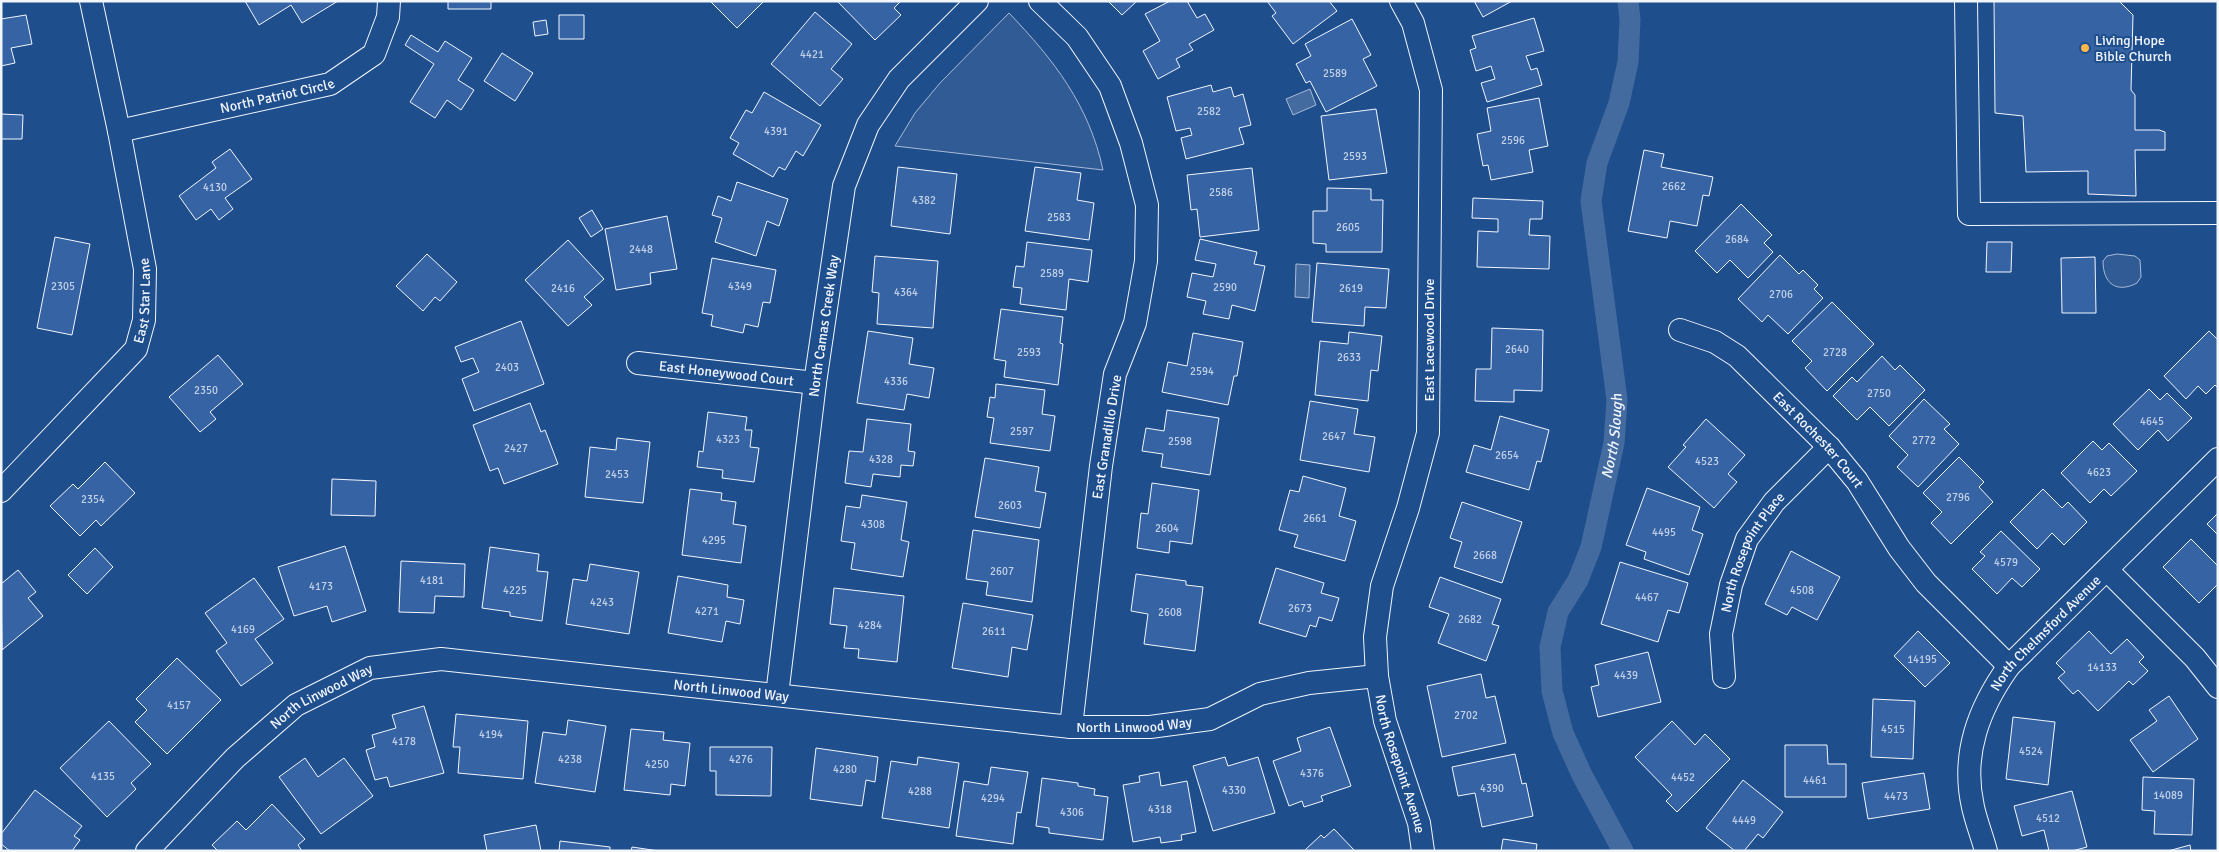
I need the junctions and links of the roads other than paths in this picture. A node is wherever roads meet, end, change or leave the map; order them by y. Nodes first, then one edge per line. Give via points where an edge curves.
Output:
1 (91, 1) edge
2 (390, 1) edge
3 (977, 1) edge
4 (1040, 1) edge
5 (1400, 1) edge
6 (1966, 1) edge
7 (119, 131) junction
8 (2218, 213) edge
9 (1680, 330) dead end
10 (638, 363) dead end
11 (815, 383) junction
12 (1829, 447) junction
13 (2218, 459) edge
14 (1, 491) edge
15 (2106, 570) junction
16 (2009, 666) junction
17 (1377, 676) junction
18 (1724, 677) dead end
19 (2218, 687) edge
20 (777, 695) junction
21 (1071, 727) junction
22 (147, 851) edge
23 (1423, 851) edge
24 (1986, 851) edge

1 - 7 street, East Star Lane
2 - 7 street, North Patriot Circle via 388,17 374,54 330,84
3 - 11 street, North Camas Creek Way via 899,80 868,126 844,186
4 - 21 street, East Granadillo Drive via 1077,37 1110,86 1131,143 1147,205 1146,261 1135,323 1115,374 1101,466
5 - 17 street, East Lacewood Drive via 1413,23 1431,90 1428,433 1382,586 1375,637
6 - 8 street via 1969,214
7 - 14 street, East Star Lane via 145,269 144,320 136,349
9 - 12 street, East Rochester Court via 1715,342 1737,356
10 - 11 street, East Honeywood Court
11 - 20 street, North Camas Creek Way
12 - 16 street, East Rochester Court via 1857,481 1899,548 1926,583
12 - 18 street, North Rosepoint Place via 1774,502 1747,539 1731,586 1721,634
13 - 15 street, North Chelmsford Avenue
15 - 16 street, North Chelmsford Avenue
15 - 19 street via 2195,658
16 - 24 street, North Chelmsford Avenue via 1983,708 1970,761 1973,805
17 - 21 street, North Linwood Way via 1309,683 1260,694 1210,719 1150,727
17 - 23 street, North Rosepoint Avenue via 1385,721 1419,823
20 - 21 street, North Linwood Way
20 - 22 street, North Linwood Way via 441,659 370,668 296,705 235,758

